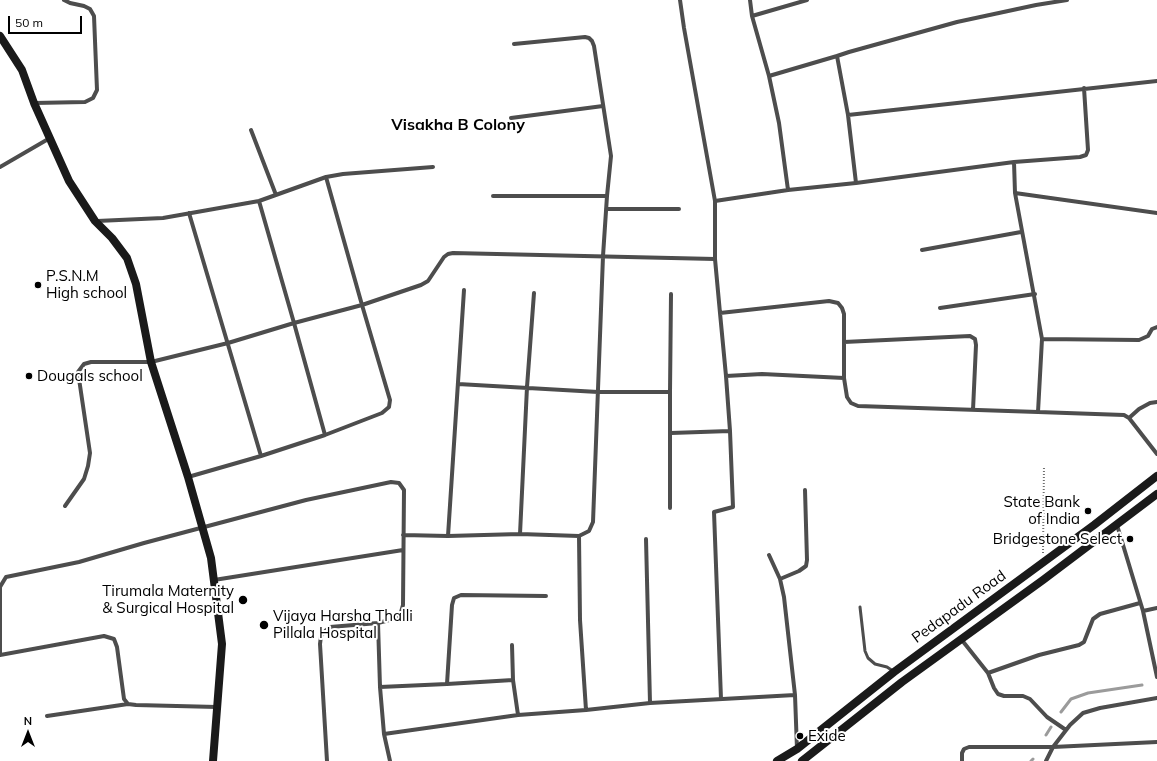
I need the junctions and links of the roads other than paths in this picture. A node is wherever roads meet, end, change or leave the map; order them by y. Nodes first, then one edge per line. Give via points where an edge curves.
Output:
1 (64, 0) edge
2 (680, 0) edge
3 (750, 0) edge
4 (807, 0) edge
5 (1067, 0) edge
6 (752, 16) junction
7 (0, 36) edge
8 (514, 44) dead end
9 (837, 56) junction
10 (769, 76) junction
11 (1157, 81) edge
12 (1084, 88) junction
13 (34, 103) junction
14 (603, 106) junction
15 (848, 115) junction
16 (511, 118) dead end
17 (251, 130) dead end
18 (50, 138) junction
19 (1014, 162) junction
20 (0, 167) edge
21 (433, 167) dead end
22 (326, 177) junction
23 (856, 183) junction
24 (788, 190) junction
25 (1015, 193) junction
26 (276, 195) junction
27 (493, 196) dead end
28 (607, 196) junction
29 (259, 201) junction
30 (715, 201) junction
31 (606, 209) junction
32 (679, 209) dead end
33 (189, 213) junction
34 (1157, 213) edge
35 (95, 221) junction
36 (1021, 232) junction
37 (922, 250) dead end
38 (603, 256) junction
39 (716, 259) junction
40 (464, 290) dead end
41 (534, 293) dead end
42 (670, 294) dead end
43 (1034, 294) junction
44 (362, 305) junction
45 (940, 308) dead end
46 (720, 313) junction
47 (294, 323) junction
48 (1157, 327) edge
49 (1042, 339) junction
50 (844, 342) junction
51 (228, 343) junction
52 (151, 362) junction
53 (726, 376) junction
54 (844, 378) junction
55 (458, 384) junction
56 (527, 387) junction
57 (598, 392) junction
58 (670, 392) junction
59 (1157, 402) edge
60 (973, 410) junction
61 (1038, 412) junction
62 (1129, 418) junction
63 (730, 431) junction
64 (670, 433) junction
65 (325, 435) junction
66 (1157, 454) edge
67 (261, 456) junction
68 (1157, 476) edge
69 (188, 477) junction
70 (805, 490) dead end
71 (1157, 494) edge
72 (65, 506) dead end
73 (670, 508) dead end
74 (1117, 525) junction
75 (203, 527) junction
76 (520, 534) junction
77 (403, 535) junction
78 (448, 536) junction
79 (579, 536) junction
80 (646, 539) dead end
81 (403, 550) junction
82 (769, 555) dead end
83 (780, 579) junction
84 (214, 580) junction
85 (546, 596) dead end
86 (1140, 603) junction
87 (860, 607) dead end
88 (1157, 608) edge
89 (1143, 611) junction
90 (378, 624) junction
91 (961, 639) junction
92 (512, 645) dead end
93 (0, 655) edge
94 (894, 672) junction
95 (988, 673) junction
96 (1157, 677) edge
97 (513, 680) junction
98 (447, 684) junction
99 (380, 687) junction
100 (795, 695) junction
101 (1157, 698) edge
102 (721, 699) junction
103 (650, 703) junction
104 (128, 704) junction
105 (217, 707) junction
106 (586, 710) junction
107 (518, 715) junction
108 (47, 716) dead end
109 (1066, 730) junction
110 (384, 734) junction
111 (1157, 742) edge
112 (1053, 746) junction
113 (797, 749) junction
114 (213, 761) edge
115 (327, 761) edge
116 (390, 761) edge
117 (777, 761) edge
118 (802, 761) edge
119 (962, 761) edge
120 (1046, 761) edge

1 - 13 street via 90,9 94,16 97,90 93,98 85,102
2 - 30 street
3 - 6 street
4 - 6 street
5 - 9 street via 957,22
6 - 10 street
7 - 13 main road via 22,70
8 - 14 street via 589,38 594,46
9 - 10 street
9 - 15 street
10 - 24 street via 779,123
11 - 12 street
12 - 15 street
12 - 19 street via 1088,150 1086,155
13 - 18 main road
14 - 16 street
14 - 28 street via 611,156
15 - 23 street
17 - 26 street
18 - 20 street
18 - 35 main road via 69,181
19 - 23 street
19 - 25 street
21 - 22 street
22 - 26 street
22 - 44 street
23 - 24 street
24 - 30 street
25 - 34 street
25 - 36 street
26 - 29 street
27 - 28 street
28 - 31 street
29 - 33 street
29 - 47 street
30 - 39 street
31 - 32 street
31 - 38 street
33 - 35 street via 163,218
33 - 51 street
35 - 52 main road via 127,258 136,284
36 - 37 street
36 - 43 street
38 - 39 street
38 - 44 street via 452,253 444,257 428,281
38 - 57 street
39 - 46 street
40 - 55 street
41 - 56 street
42 - 58 street
43 - 45 street
43 - 49 street
44 - 47 street
44 - 65 street via 390,400 389,407 382,413
46 - 50 street via 838,303 844,314
46 - 53 street
47 - 51 street
47 - 65 street
48 - 49 street via 1152,329 1148,336 1139,340
49 - 61 street
50 - 54 street
50 - 60 street via 970,336 976,345
51 - 52 street
51 - 67 street
52 - 69 main road
52 - 72 street via 91,362 84,364 78,372 90,452 84,478
53 - 54 street via 762,374
53 - 63 street
54 - 60 street via 846,397 858,406
55 - 56 street
55 - 78 street
56 - 57 street
56 - 76 street
57 - 58 street
57 - 79 street via 593,522 589,531
58 - 64 street
59 - 62 street via 1150,403
60 - 61 street
61 - 62 street via 1116,415
62 - 66 street
63 - 64 street
63 - 102 street via 733,507 714,512
64 - 73 street
65 - 67 street
67 - 69 street
68 - 94 main road, Pedapadu Road
69 - 75 main road
70 - 83 street via 806,566 799,572
71 - 74 main road, Pedapadu Road
74 - 86 street
74 - 91 main road, Pedapadu Road
75 - 77 street via 306,500 391,482 399,483 404,490
75 - 84 main road
75 - 93 street via 79,562 6,577 0,587
76 - 78 street
76 - 79 street
77 - 78 street
77 - 81 street
79 - 106 street via 580,620
80 - 103 street
81 - 84 street
81 - 90 street via 401,612 397,618
82 - 83 street
83 - 100 street via 787,615
84 - 105 main road via 222,644
85 - 98 street via 461,595 454,598
86 - 89 street
86 - 95 street via 1100,614 1093,619 1084,642 1079,645 1039,655
87 - 94 lane via 868,658
88 - 89 street
89 - 96 street
90 - 99 street
90 - 115 street via 330,627 321,636
91 - 95 street
91 - 118 main road, Pedapadu Road
92 - 97 street
93 - 104 street via 104,636 114,639 124,699
94 - 113 main road, Pedapadu Road
95 - 109 street via 998,694 1030,699 1047,717
97 - 98 street
97 - 107 street
98 - 99 street
99 - 110 street
100 - 102 street
100 - 113 street
101 - 109 street via 1083,713
102 - 103 street
103 - 106 street
104 - 105 street
104 - 108 street
105 - 114 main road
106 - 107 street
107 - 110 street
109 - 112 street
110 - 116 street
111 - 112 street
112 - 119 street via 969,746 964,748
112 - 120 street
113 - 117 main road, Pedapadu Road

